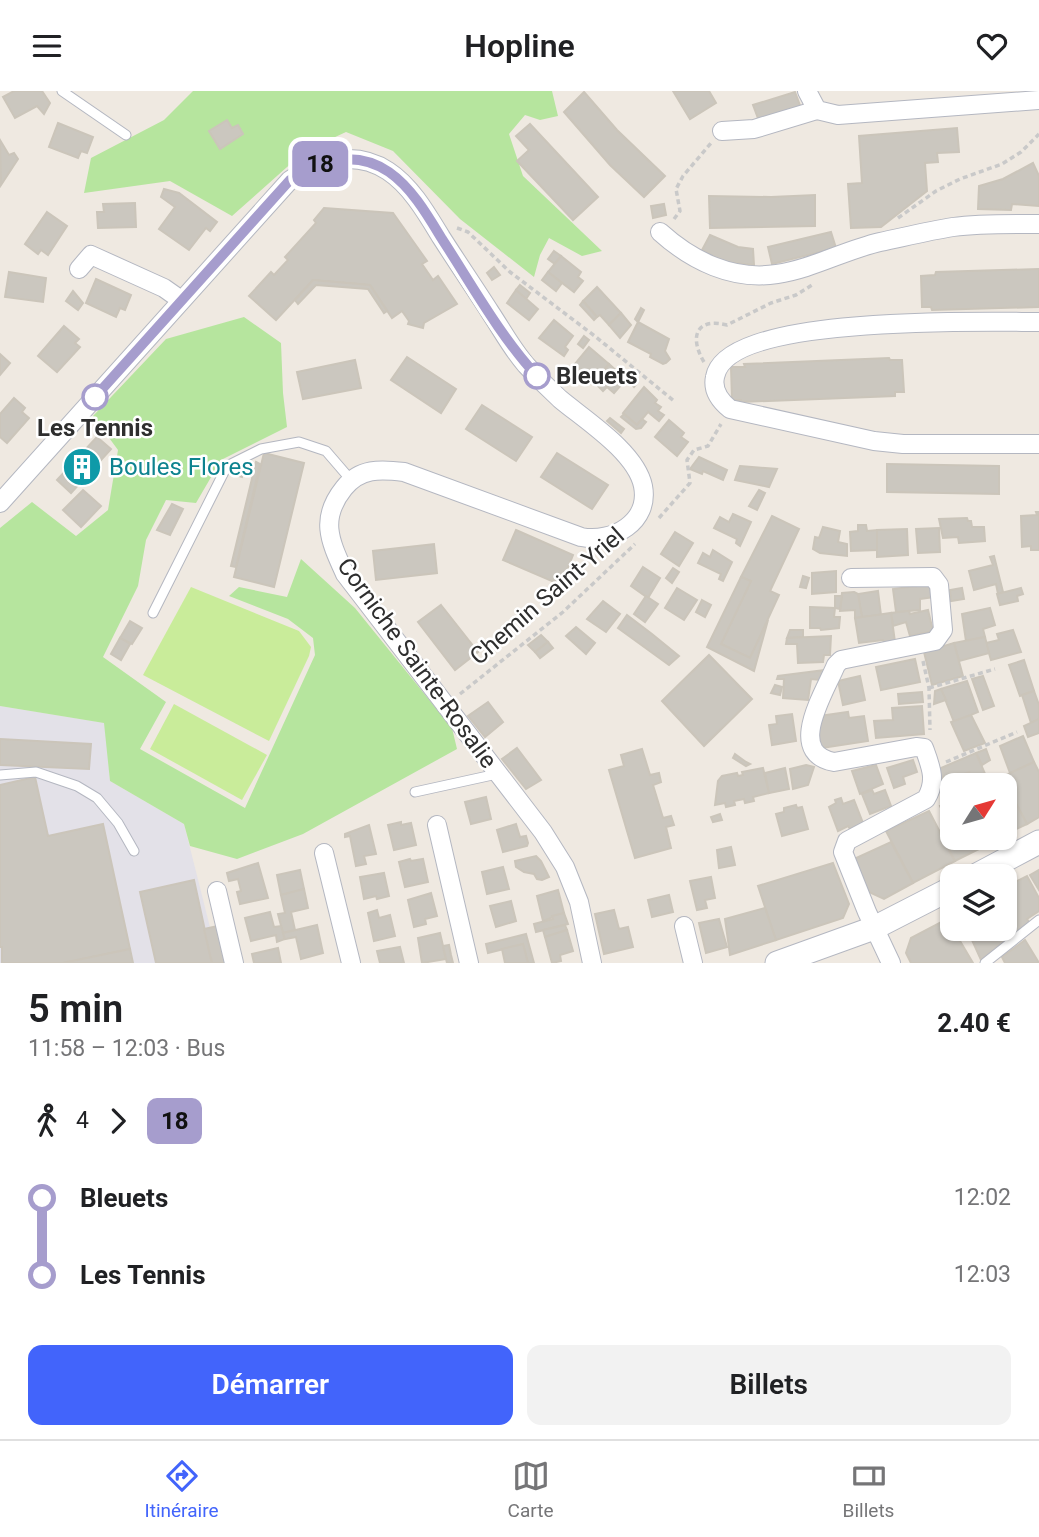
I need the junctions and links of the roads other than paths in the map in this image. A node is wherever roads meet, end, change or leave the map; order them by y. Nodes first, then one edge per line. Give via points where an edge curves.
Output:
1 (62, 91) edge
2 (807, 91) edge
3 (1039, 100) edge
4 (817, 110) junction
5 (722, 131) road end
6 (126, 135) dead end
7 (1039, 224) edge
8 (660, 232) road end
9 (79, 269) dead end
10 (181, 300) junction
11 (1039, 322) edge
12 (1039, 444) edge
13 (351, 480) junction
14 (0, 503) edge
15 (851, 578) dead end
16 (153, 613) dead end
17 (498, 774) junction
18 (0, 775) edge
19 (415, 792) dead end
20 (437, 825) dead end
21 (1039, 842) edge
22 (134, 851) dead end
23 (324, 853) dead end
24 (998, 864) edge
25 (217, 891) dead end
26 (940, 894) edge
27 (1039, 920) edge
28 (684, 926) dead end
29 (874, 928) junction
30 (234, 963) edge
31 (351, 963) edge
32 (469, 963) edge
33 (593, 963) edge
34 (693, 963) edge
35 (777, 963) edge
36 (891, 963) edge
37 (985, 963) edge

1 - 6 lane
2 - 4 street
3 - 4 street via 838,115
4 - 5 street via 754,129
7 - 8 street via 932,231 758,276 737,274 695,258
9 - 10 street via 91,255
10 - 13 street via 290,180 327,161 358,159 388,171 432,223 526,365 618,448 643,485 641,509 631,524 608,537 590,539 404,472 365,471
10 - 14 street
11 - 12 street via 933,321 777,337 750,345 721,363 715,392 730,409 874,441
13 - 16 lane via 326,451 299,442 261,449 227,467
13 - 17 street, Corniche Sainte-Rosalie via 333,502 329,515 329,530 345,574
15 - 29 street via 933,577 939,585 943,630 935,641 841,660 810,725 813,753 823,760 834,762 916,747 924,748 931,769 933,788 926,799 847,841 843,852
17 - 19 lane
17 - 33 street, Corniche Sainte-Rosalie via 565,867 579,902
18 - 22 lane via 36,772 77,786 97,798
20 - 32 street
21 - 24 street
23 - 31 street
25 - 30 street
26 - 29 street
27 - 37 lane
28 - 34 street
29 - 35 street
29 - 36 street

